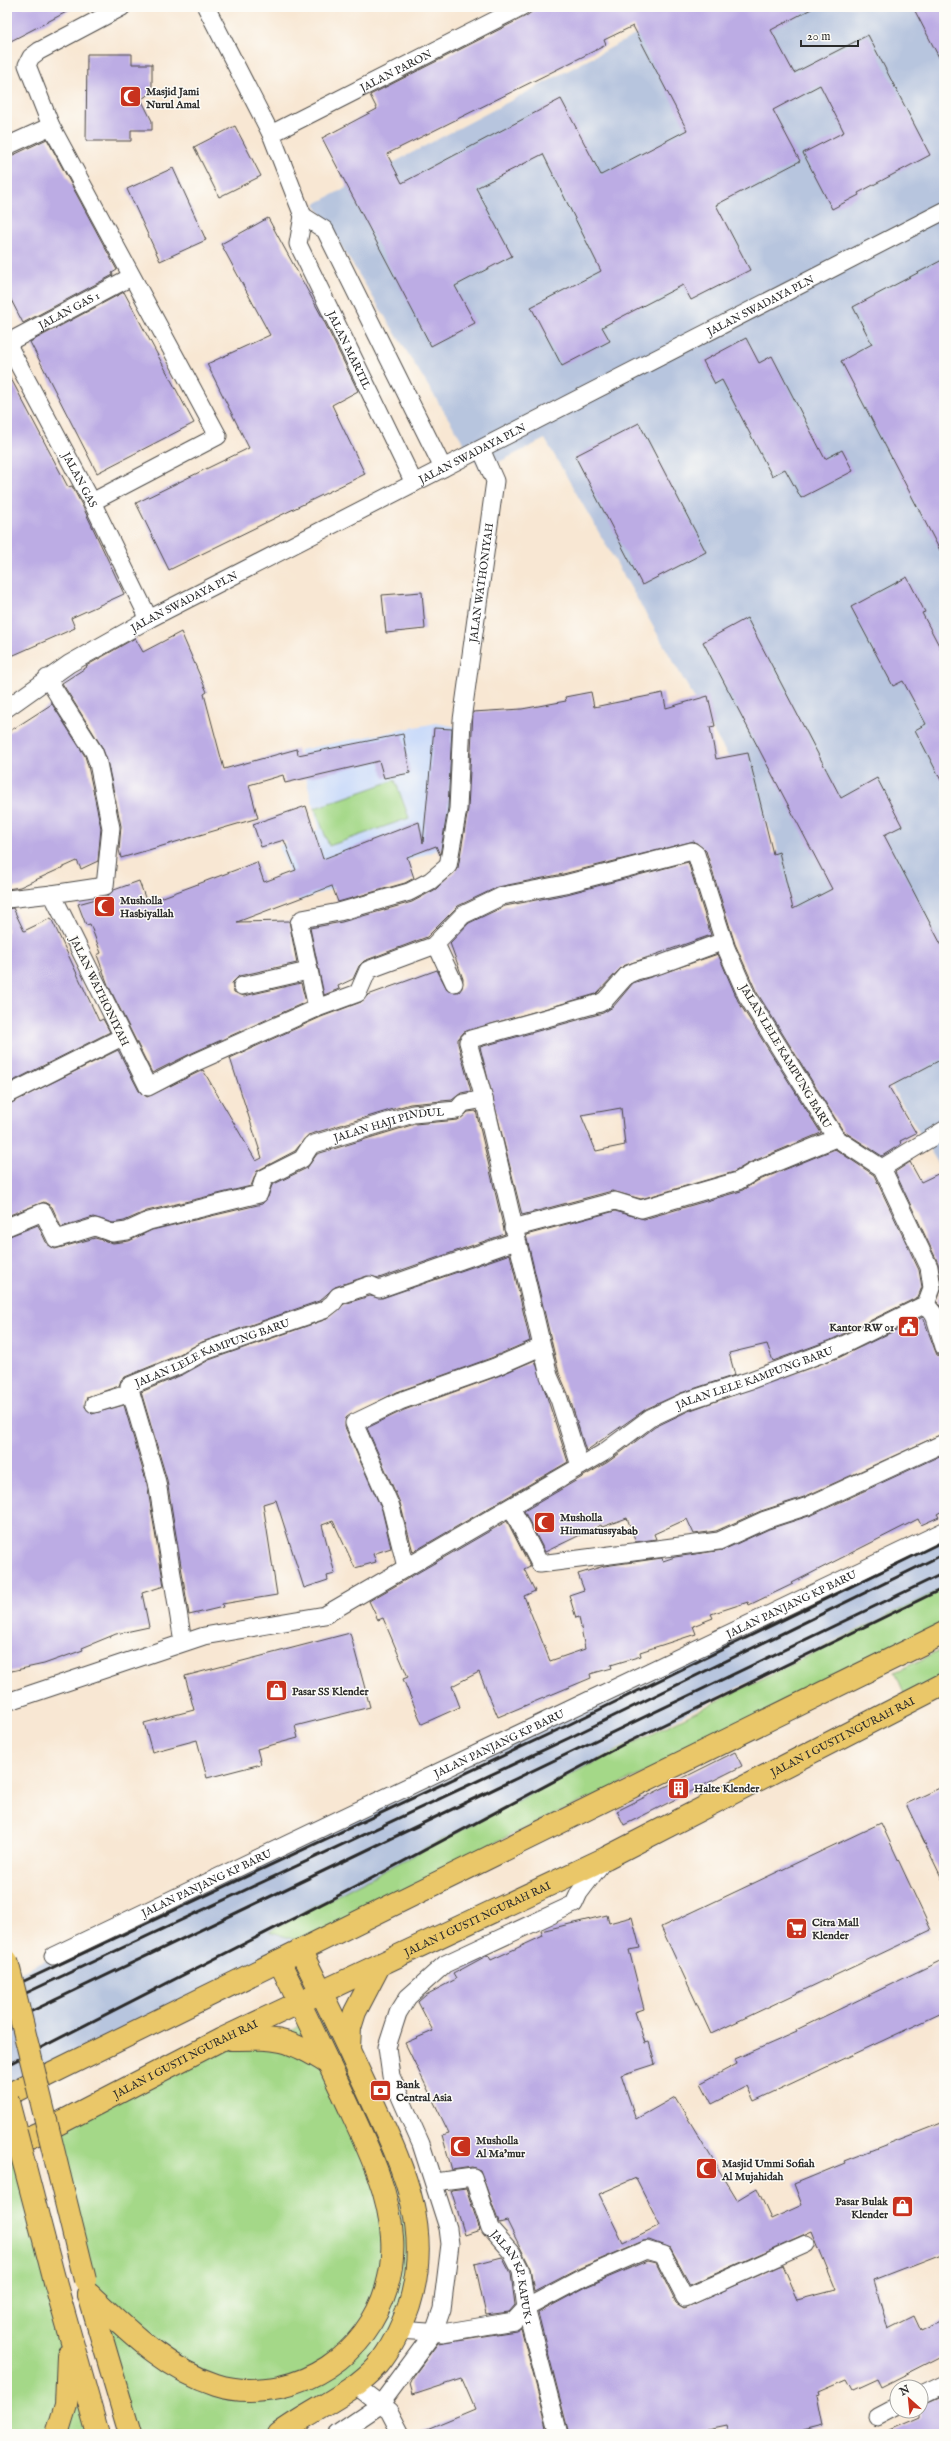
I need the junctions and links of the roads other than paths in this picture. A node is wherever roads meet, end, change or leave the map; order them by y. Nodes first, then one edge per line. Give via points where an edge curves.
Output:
1 (122, 7) edge
2 (206, 7) edge
3 (521, 7) edge
4 (51, 126) junction
5 (271, 134) junction
6 (7, 146) edge
7 (944, 211) edge
8 (303, 216) junction
9 (131, 277) junction
10 (7, 343) edge
11 (481, 449) junction
12 (443, 468) junction
13 (414, 483) junction
14 (92, 502) junction
15 (149, 619) junction
16 (46, 678) junction
17 (7, 708) edge
18 (52, 894) junction
19 (7, 899) edge
20 (724, 941) junction
21 (436, 944) junction
22 (308, 971) junction
23 (454, 983) dead end
24 (242, 986) dead end
25 (317, 1008) junction
26 (122, 1037) junction
27 (7, 1095) edge
28 (484, 1099) junction
29 (944, 1130) edge
30 (836, 1138) junction
31 (882, 1168) junction
32 (7, 1227) edge
33 (514, 1234) junction
34 (926, 1304) junction
35 (541, 1347) junction
36 (944, 1347) edge
37 (130, 1393) junction
38 (94, 1404) dead end
39 (944, 1443) edge
40 (580, 1466) junction
41 (511, 1507) junction
42 (944, 1530) edge
43 (406, 1567) junction
44 (944, 1633) edge
45 (183, 1642) junction
46 (944, 1684) edge
47 (7, 1702) edge
48 (609, 1862) junction
49 (300, 1950) junction
50 (53, 1956) dead end
51 (279, 1960) junction
52 (7, 1961) edge
53 (379, 1966) junction
54 (322, 1992) junction
55 (298, 2003) junction
56 (222, 2039) junction
57 (349, 2051) junction
58 (329, 2064) junction
59 (7, 2095) edge
60 (7, 2098) edge
61 (48, 2129) junction
62 (421, 2144) junction
63 (13, 2145) edge
64 (398, 2156) junction
65 (434, 2182) junction
66 (806, 2244) dead end
67 (87, 2287) junction
68 (526, 2308) junction
69 (65, 2321) junction
70 (399, 2330) junction
71 (434, 2332) junction
72 (944, 2384) edge
73 (355, 2385) junction
74 (929, 2391) edge
75 (380, 2405) junction
76 (889, 2411) edge
77 (878, 2417) dead end
78 (57, 2434) edge
79 (98, 2434) edge
80 (130, 2434) edge
81 (279, 2434) edge
82 (337, 2434) edge
83 (401, 2434) edge
84 (559, 2434) edge

1 - 4 street via 38,51 27,65
2 - 5 street
3 - 5 street, JALAN PARON
4 - 6 street
4 - 9 street
5 - 8 street
7 - 11 street, JALAN SWADAYA PLN
8 - 12 street via 325,230
8 - 13 street, JALAN MARTIL via 298,244
9 - 10 street, JALAN GAS 1
9 - 14 street via 218,436
10 - 14 street, JALAN GAS
11 - 12 street, JALAN SWADAYA PLN
11 - 22 street, JALAN WATHONIYAH via 495,481 462,720 458,810 448,866 430,881 409,892 339,912 302,919 298,922
12 - 13 street, JALAN SWADAYA PLN
13 - 15 street, JALAN SWADAYA PLN
14 - 15 street, JALAN GAS
15 - 16 street, JALAN SWADAYA PLN
16 - 17 street, JALAN SWADAYA PLN
16 - 18 street via 94,752 111,828 105,886
18 - 19 street
18 - 26 street, JALAN WATHONIYAH
20 - 21 street, JALAN LELE KAMPUNG BARU via 696,854 689,850 565,884 502,896 463,915
20 - 28 street via 628,975 600,1003 471,1039 468,1042
20 - 30 street, JALAN LELE KAMPUNG BARU via 747,996
21 - 23 street
21 - 25 street, JALAN LELE KAMPUNG BARU via 368,970 360,992
22 - 24 street
22 - 25 street
25 - 26 street, JALAN WATHONIYAH via 194,1063 149,1087
26 - 27 street
28 - 32 street, JALAN HAJI PINDUL via 463,1103 457,1110 419,1112 400,1117 311,1145 302,1159 264,1178 259,1194 149,1222 127,1231 112,1233 95,1227 56,1240 43,1212
28 - 33 street
29 - 31 street
30 - 31 street, JALAN LELE KAMPUNG BARU
30 - 33 street, JALAN LELE KAMPUNG BARU via 752,1172 738,1181 641,1209 615,1202
31 - 34 street via 929,1267 932,1288
33 - 35 street
33 - 37 street, JALAN LELE KAMPUNG BARU via 378,1289 370,1285 343,1294 324,1310 205,1351 180,1365 129,1386
34 - 36 street via 934,1314
34 - 40 street, JALAN LELE KAMPUNG BARU via 837,1348 668,1409 650,1418 603,1453
35 - 40 street
35 - 43 street via 400,1401 354,1423 391,1507
37 - 38 street
37 - 45 street, JALAN LELE KAMPUNG BARU via 157,1482
39 - 41 street via 808,1506 765,1520 719,1541 540,1564
40 - 41 street, JALAN LELE KAMPUNG BARU
41 - 43 street, JALAN LELE KAMPUNG BARU
42 - 50 street, JALAN PANJANG KP BARU
43 - 45 street, JALAN LELE KAMPUNG BARU via 325,1615
44 - 49 main road
45 - 47 street, JALAN LELE KAMPUNG BARU
46 - 48 main road, JALAN I GUSTI NGURAH RAI
48 - 53 main road, JALAN I GUSTI NGURAH RAI
48 - 62 street via 579,1893 574,1904 445,1964 408,1997 398,2013 387,2047 391,2076
49 - 51 main road
49 - 54 main road
51 - 55 main road
51 - 59 main road
52 - 61 main road, bridge
53 - 54 main road, JALAN I GUSTI NGURAH RAI
53 - 57 main road via 355,2012 350,2028
54 - 55 main road, JALAN I GUSTI NGURAH RAI
54 - 57 main road
55 - 56 main road, JALAN I GUSTI NGURAH RAI
55 - 58 main road
56 - 58 main road via 274,2038 298,2045
56 - 61 main road, JALAN I GUSTI NGURAH RAI
57 - 64 main road
58 - 67 main road via 377,2174 389,2215 392,2237 392,2257 385,2292 372,2320 355,2346 326,2370 309,2378 264,2390 242,2391 216,2385 181,2370 140,2340
60 - 63 main road, bridge
61 - 63 main road, JALAN I GUSTI NGURAH RAI
61 - 67 main road, bridge
62 - 64 street
62 - 65 street
63 - 69 main road, bridge
64 - 70 main road via 415,2210 419,2243 414,2286
65 - 68 street, JALAN KP. KAPUK 1 via 473,2177 490,2228 512,2253 521,2271
65 - 71 street via 448,2228 450,2244 442,2309
66 - 68 street via 685,2298 663,2255 646,2250 584,2277
67 - 80 main road
68 - 71 street via 514,2321
68 - 84 street, JALAN KP. KAPUK 1
69 - 78 main road via 67,2392 63,2418
69 - 79 main road
70 - 71 street
70 - 73 main road via 378,2365
71 - 75 street
72 - 74 street
73 - 75 street
73 - 81 main road
75 - 82 street
75 - 83 street via 389,2411
76 - 77 street

